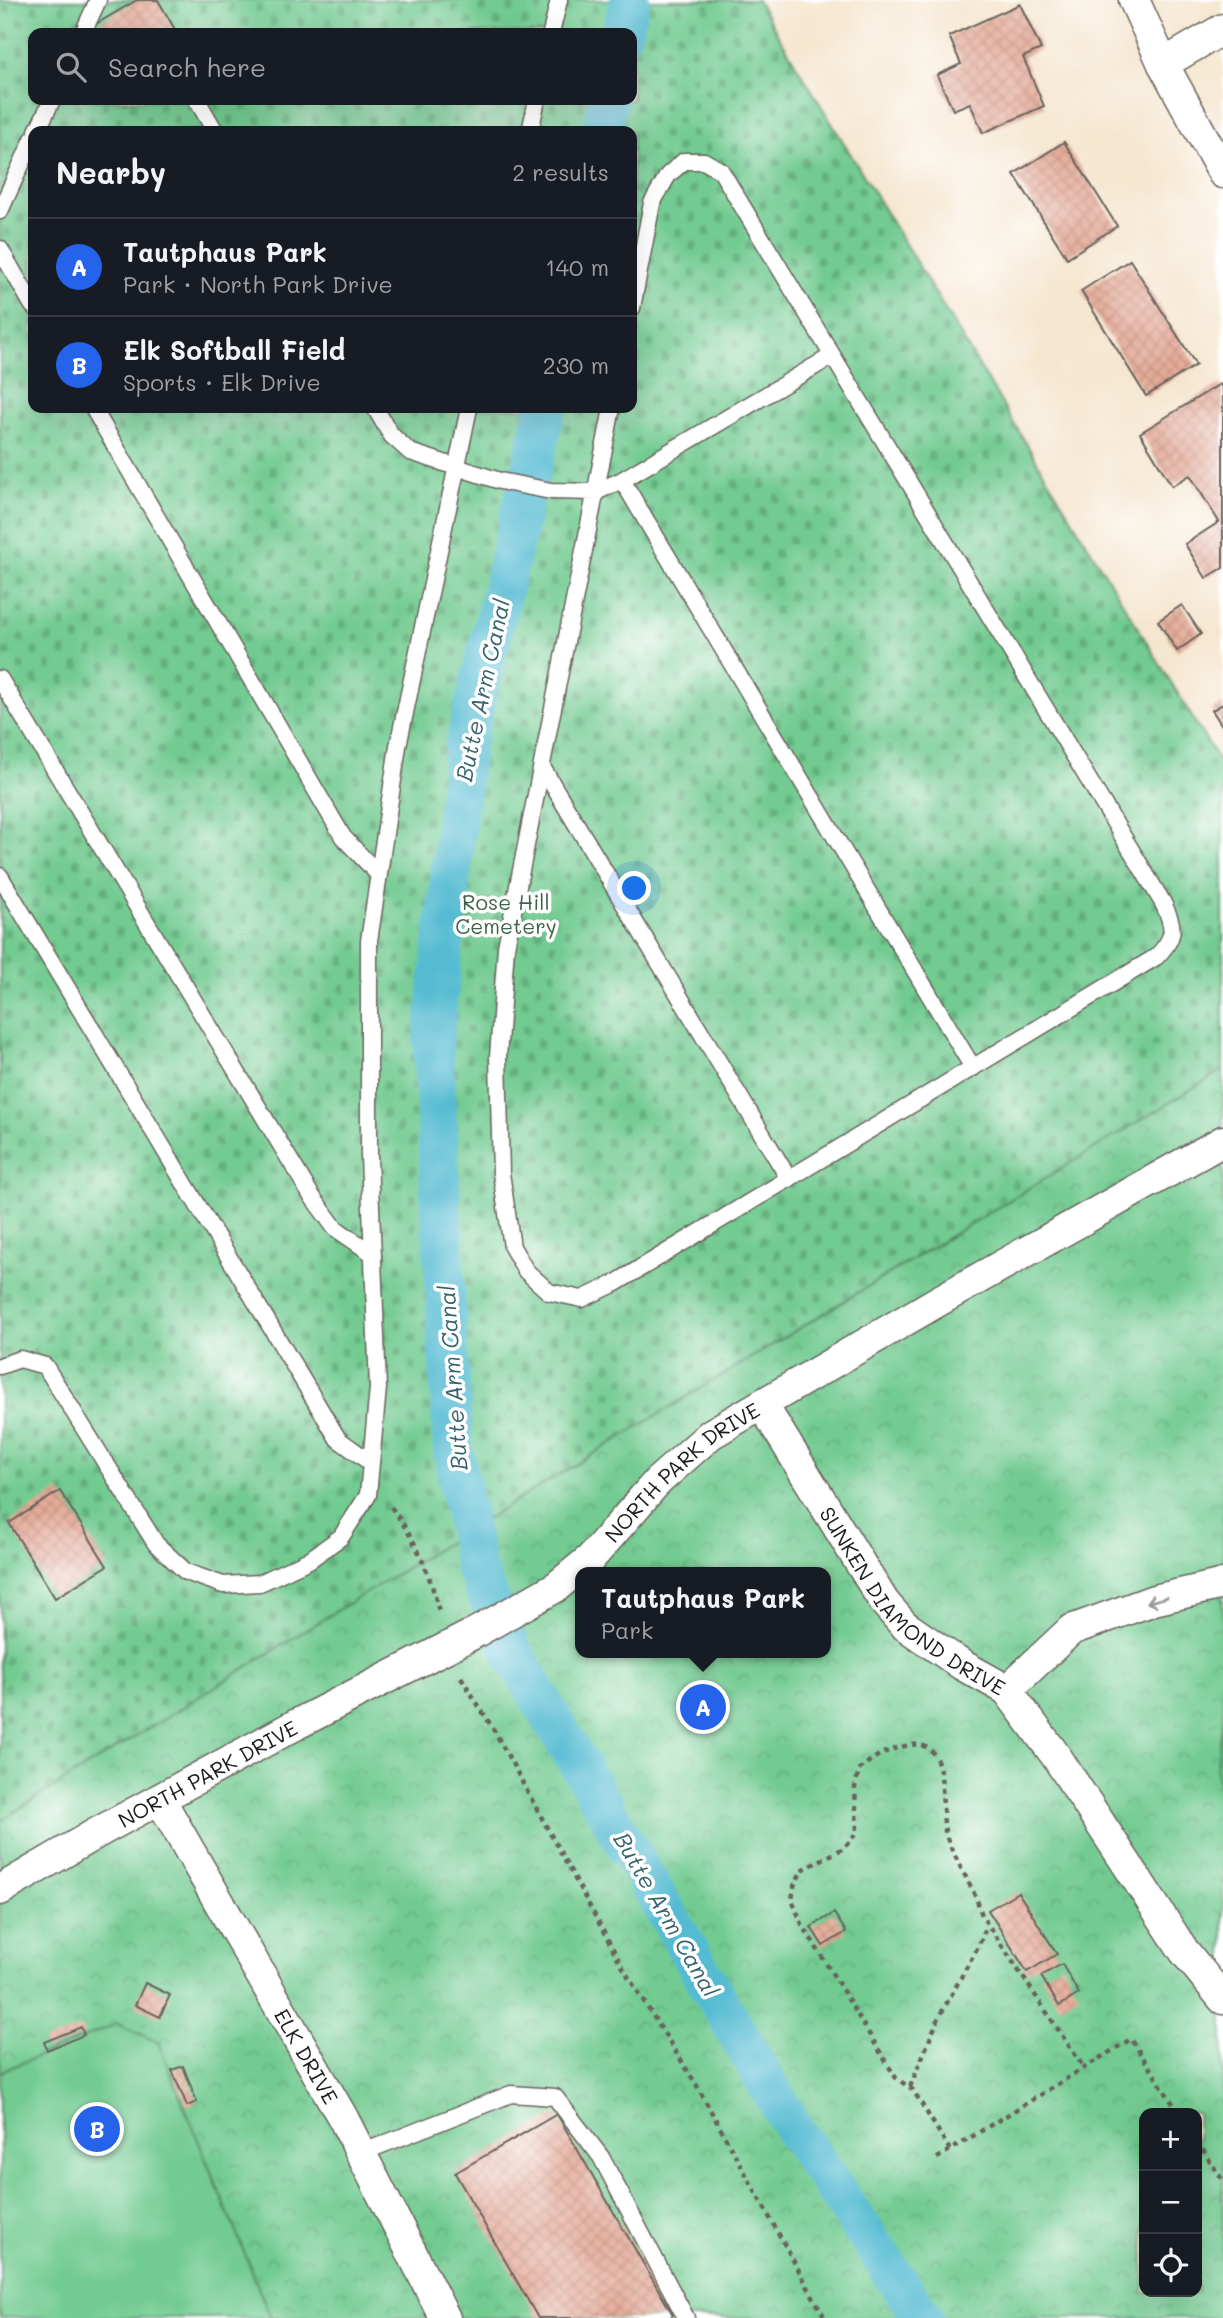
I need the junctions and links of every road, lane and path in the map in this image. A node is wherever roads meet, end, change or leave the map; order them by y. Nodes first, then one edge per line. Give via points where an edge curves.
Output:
1 (98, 0) edge
2 (559, 0) edge
3 (1134, 0) edge
4 (84, 28) edge
5 (552, 28) edge
6 (1223, 29) edge
7 (1163, 64) junction
8 (50, 105) edge
9 (200, 105) edge
10 (536, 105) edge
11 (39, 126) edge
12 (212, 126) edge
13 (531, 126) edge
14 (28, 150) edge
15 (1223, 173) edge
16 (0, 211) edge
17 (0, 249) edge
18 (637, 282) edge
19 (28, 297) edge
20 (832, 356) junction
21 (96, 413) edge
22 (379, 413) edge
23 (468, 413) edge
24 (611, 413) edge
25 (457, 467) junction
26 (622, 480) junction
27 (596, 492) junction
28 (0, 679) edge
29 (542, 767) junction
30 (379, 875) junction
31 (0, 876) edge
32 (973, 1068) junction
33 (1223, 1141) edge
34 (789, 1179) junction
35 (373, 1254) junction
36 (0, 1366) edge
37 (762, 1404) junction
38 (371, 1463) junction
39 (369, 1483) junction
40 (580, 1567) edge
41 (575, 1571) edge
42 (1223, 1584) edge
43 (440, 1614) dead end
44 (459, 1673) dead end
45 (1007, 1690) junction
46 (160, 1799) junction
47 (0, 1890) edge
48 (988, 1924) junction
49 (1223, 1999) edge
50 (1084, 2068) junction
51 (910, 2087) junction
52 (1176, 2108) edge
53 (1202, 2149) edge
54 (950, 2150) junction
55 (360, 2153) junction
56 (937, 2158) dead end
57 (1223, 2181) edge
58 (445, 2318) edge
59 (686, 2318) edge
60 (825, 2318) edge

1 - 4 lane
2 - 5 lane
3 - 7 street
6 - 7 street
7 - 15 street
8 - 11 lane
9 - 12 lane
10 - 13 lane
14 - 16 lane
17 - 19 lane
18 - 20 lane via 652,203 667,175 684,161 704,161 721,171
20 - 26 lane
20 - 32 lane via 1172,922 1170,942 1156,957
21 - 30 lane via 343,837
22 - 25 lane via 391,435 410,452
23 - 25 lane
24 - 27 lane
25 - 27 lane via 551,491
25 - 30 lane via 398,746
26 - 27 lane
26 - 32 lane
27 - 29 lane
28 - 35 lane via 311,1195 335,1228
29 - 34 lane
29 - 34 lane via 506,947 498,1058 501,1173 512,1247 526,1271 549,1292 582,1299
30 - 35 lane via 369,941
31 - 38 lane via 338,1439
32 - 34 lane
33 - 37 street, NORTH PARK DRIVE
35 - 38 lane via 378,1388
36 - 39 lane via 20,1359 45,1366 156,1544 186,1572 223,1585 260,1583 309,1560 341,1537 368,1495
37 - 40 street, NORTH PARK DRIVE via 702,1441 657,1482
37 - 45 street, SUNKEN DIAMOND DRIVE via 884,1602 904,1625
38 - 39 lane
39 - 43 path via 411,1534
41 - 46 street, NORTH PARK DRIVE via 513,1613
42 -> 45 street, SUNKEN DIAMOND DRIVE via 1154,1600 1072,1630
44 - 60 path
45 - 49 street via 1056,1756 1184,1951
46 - 47 street, NORTH PARK DRIVE
46 - 55 street, ELK DRIVE
48 - 50 path
48 - 51 path
48 - 51 path via 946,1837 942,1772 935,1754 928,1746 917,1744 871,1759 859,1770 855,1787 857,1832 844,1848 802,1870 792,1900 802,1924 897,2078
50 - 52 path via 1130,2039
50 - 54 path
51 - 54 path
53 - 57 path
54 - 56 path
55 - 58 street, ELK DRIVE
55 - 59 lane via 511,2094 555,2097 601,2157

